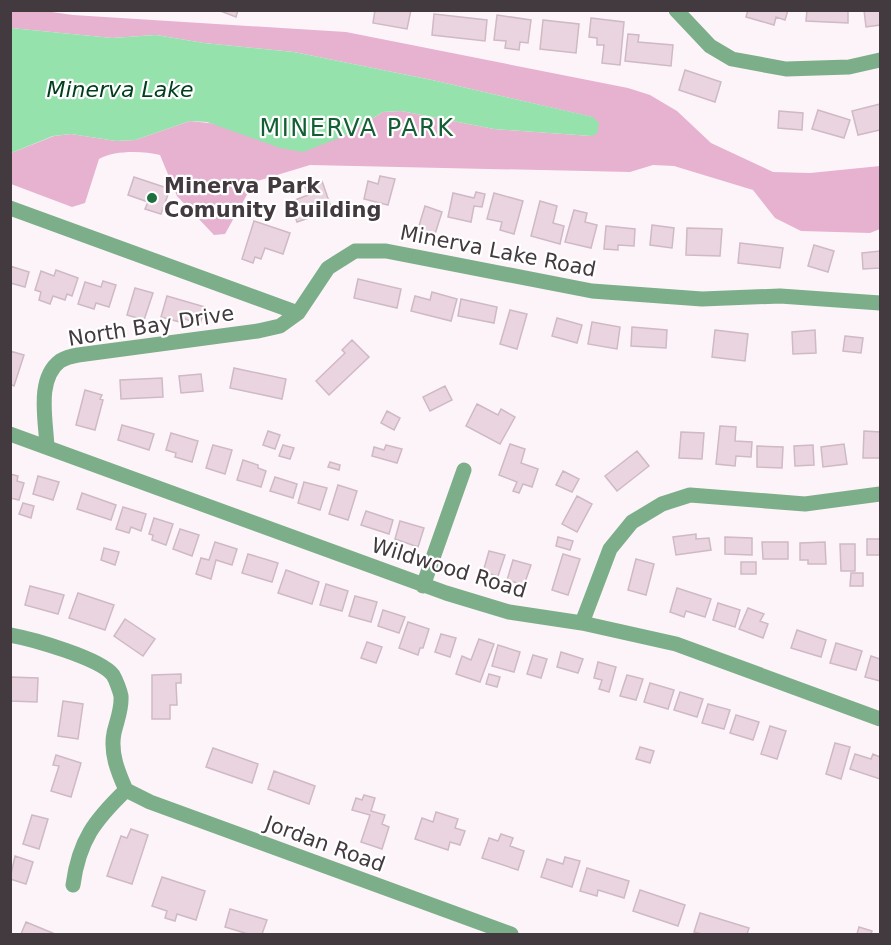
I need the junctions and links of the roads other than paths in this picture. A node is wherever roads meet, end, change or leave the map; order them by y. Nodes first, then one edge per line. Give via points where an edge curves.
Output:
1 (676, 10) edge
2 (880, 60) edge
3 (10, 208) edge
4 (880, 303) edge
5 (298, 313) junction
6 (10, 434) edge
7 (47, 447) junction
8 (464, 470) dead end
9 (880, 494) edge
10 (423, 586) junction
11 (582, 623) junction
12 (10, 635) edge
13 (880, 719) edge
14 (126, 790) junction
15 (73, 885) dead end
16 (510, 934) edge

1 - 2 street via 710,46 732,59 786,69 849,67
3 - 5 street
4 - 5 street, Minerva Lake Road via 780,296 702,299 592,291 387,251 354,251 327,268
5 - 7 street, North Bay Drive via 280,326 258,331 61,360 49,373 45,391
6 - 7 street, Wildwood Road
7 - 10 street, Wildwood Road
8 - 10 street
9 - 11 street via 805,504 690,495 662,504 632,522 610,549
10 - 11 street, Wildwood Road via 509,612
11 - 13 street, Wildwood Road via 676,644
12 - 14 street via 30,638 94,662 112,674 121,695 113,735 114,764
14 - 15 street via 85,838 75,865
14 - 16 street, Jordan Road

